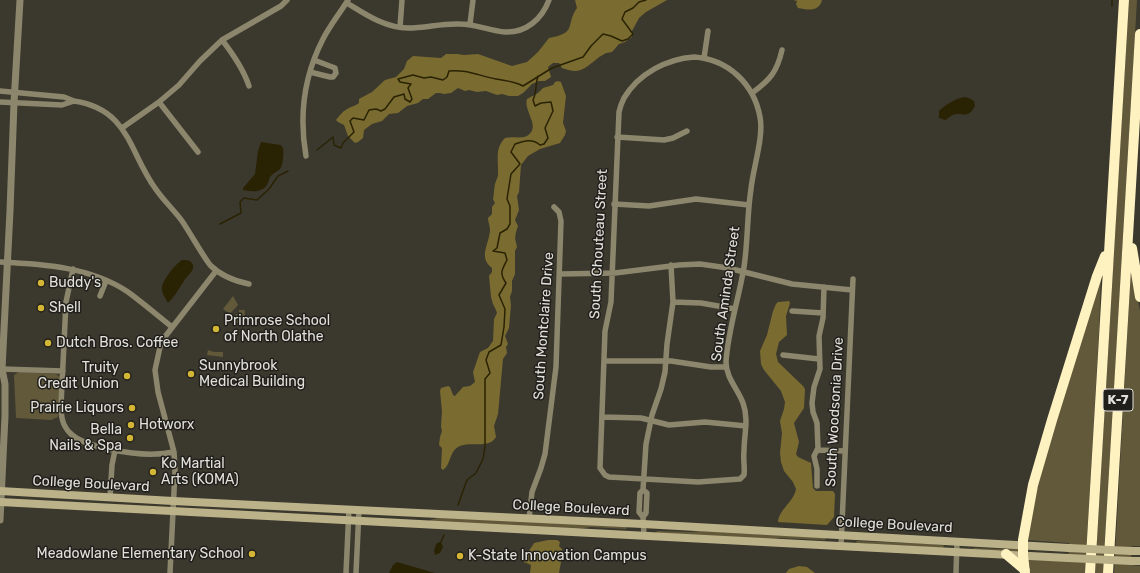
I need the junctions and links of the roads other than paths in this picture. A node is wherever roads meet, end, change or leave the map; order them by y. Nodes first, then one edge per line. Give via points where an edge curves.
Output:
1 (20, 0) edge
2 (288, 0) edge
3 (402, 0) edge
4 (473, 0) edge
5 (549, 0) edge
6 (1124, 0) edge
7 (348, 1) edge
8 (470, 24) junction
9 (400, 27) junction
10 (708, 31) dead end
11 (1140, 34) edge
12 (222, 40) junction
13 (782, 50) dead end
14 (704, 58) junction
15 (314, 60) junction
16 (731, 69) joint
17 (310, 72) junction
18 (249, 86) dead end
19 (0, 91) edge
20 (15, 92) junction
21 (752, 93) junction
22 (0, 102) edge
23 (74, 102) junction
24 (159, 102) junction
25 (14, 103) junction
26 (122, 128) junction
27 (687, 131) dead end
28 (617, 137) junction
29 (198, 152) dead end
30 (306, 156) dead end
31 (614, 204) junction
32 (749, 205) junction
33 (554, 207) dead end
34 (1128, 228) junction
35 (1108, 248) junction
36 (3, 262) edge
37 (671, 265) junction
38 (73, 269) junction
39 (216, 271) junction
40 (743, 272) junction
41 (612, 273) junction
42 (560, 274) junction
43 (853, 280) dead end
44 (106, 281) junction
45 (249, 284) dead end
46 (824, 287) junction
47 (852, 290) junction
48 (100, 296) dead end
49 (1140, 297) edge
50 (673, 302) junction
51 (735, 310) junction
52 (792, 311) dead end
53 (823, 313) junction
54 (172, 327) junction
55 (783, 355) dead end
56 (819, 358) junction
57 (604, 361) junction
58 (666, 361) junction
59 (726, 367) junction
60 (62, 371) junction
61 (1, 373) edge
62 (602, 417) junction
63 (651, 421) junction
64 (746, 426) junction
65 (115, 450) junction
66 (817, 450) junction
67 (845, 451) junction
68 (174, 452) junction
69 (644, 478) junction
70 (817, 486) dead end
71 (1, 492) edge
72 (110, 497) junction
73 (173, 501) junction
74 (0, 502) edge
75 (349, 509) junction
76 (359, 510) junction
77 (173, 511) junction
78 (529, 519) junction
79 (0, 520) edge
80 (348, 520) junction
81 (359, 521) junction
82 (643, 521) junction
83 (644, 535) junction
84 (841, 535) junction
85 (957, 541) junction
86 (841, 546) junction
87 (1023, 550) junction
88 (1140, 551) edge
89 (956, 552) junction
90 (1006, 554) junction
91 (1136, 561) edge
92 (1025, 572) edge
93 (170, 573) edge
94 (346, 573) edge
95 (356, 573) edge
96 (956, 573) edge
97 (1090, 573) edge
98 (1108, 573) edge

1 - 20 street
2 - 12 street
3 - 9 street
4 - 8 street
5 - 8 street via 536,21 520,30 505,32
6 - 35 highway, K-7
7 - 9 street via 374,19
7 - 15 street via 324,38
8 - 9 street via 445,23 415,28
10 - 14 street
11 - 34 highway, K-7
12 - 18 street via 242,69
12 - 24 street via 200,60 179,86
13 - 21 street via 775,71 767,82
14 - 16 street, South Chouteau Street
14 - 28 street, South Chouteau Street via 686,58 657,67 635,84 624,98 619,112
15 - 17 street
15 - 17 street via 335,68 336,73 330,78
16 - 21 street, South Aminda Street
17 - 30 street via 303,109
19 - 20 street
20 - 23 street via 64,97
20 - 25 street
21 - 32 street, South Aminda Street via 761,118 761,135
22 - 25 street
23 - 25 street via 62,105
23 - 26 street via 85,103 102,110
24 - 26 street
24 - 29 street
25 - 36 street
26 - 39 street via 155,189 181,220
27 - 28 street via 673,138 658,140
28 - 31 street, South Chouteau Street
31 - 32 street via 655,205 696,199
31 - 41 street, South Chouteau Street
32 - 40 street, South Aminda Street
33 - 42 street, South Montclaire Drive via 559,212 561,221
34 - 49 highway
34 - 98 highway, K-7
35 - 87 highway via 1040,458
35 - 97 highway, K-7
36 - 38 street
36 - 61 street
37 - 40 street via 700,264
37 - 41 street
37 - 50 street
38 - 44 street
38 - 60 street via 66,302
39 - 45 street via 230,279
39 - 54 street
40 - 46 street via 792,284
40 - 51 street, South Aminda Street
41 - 42 street
41 - 57 street, South Chouteau Street
42 - 78 street, South Montclaire Drive via 556,367 545,454 530,498
43 - 47 street, South Woodsonia Drive
44 - 48 street
44 - 54 street via 127,292
46 - 47 street
46 - 53 street
47 - 67 street, South Woodsonia Drive
50 - 51 street via 701,303
50 - 58 street
51 - 59 street, South Aminda Street
52 - 53 street
53 - 56 street
54 - 68 street via 160,347 155,370 158,392
55 - 56 street
56 - 66 street via 820,370 812,403 817,423
57 - 58 street
57 - 62 street, South Chouteau Street
58 - 59 street
58 - 63 street via 663,383
59 - 64 street, South Aminda Street via 743,402
60 - 61 street
60 - 65 street via 61,416 66,429 80,440
61 - 71 street via 5,384 5,416
62 - 63 street via 641,418
62 - 69 street, South Chouteau Street via 602,472 609,477
63 - 64 street via 669,425 705,422
63 - 69 street via 646,444
64 - 69 street, South Aminda Street via 745,472 740,479 698,482
65 - 68 street via 154,454
65 - 72 street
66 - 67 street
66 - 70 street via 814,456 818,469
67 - 84 street, South Woodsonia Drive
68 - 73 street
69 - 82 street via 639,512
71 - 72 main road, College Boulevard
71 - 74 street
72 - 73 main road, College Boulevard
73 - 75 main road, College Boulevard
73 - 77 street
74 - 77 main road, College Boulevard
74 - 79 street
75 - 76 main road, College Boulevard
75 - 80 street
76 - 78 main road, College Boulevard
76 - 81 street
77 - 80 main road, College Boulevard
77 - 93 street
78 - 82 main road, College Boulevard
80 - 81 main road, College Boulevard
80 - 94 street
81 - 83 main road, College Boulevard
81 - 95 street
82 - 83 street
82 - 84 main road, College Boulevard
83 - 86 main road, College Boulevard
84 - 85 main road, College Boulevard
84 - 86 street, South Woodsonia Drive
85 - 87 main road, College Boulevard
85 - 89 street
86 - 89 main road, College Boulevard
87 - 88 main road, College Boulevard, bridge via 1069,548
87 - 90 main road, College Boulevard
87 - 91 main road, College Boulevard, bridge via 1068,558
87 - 92 highway
89 - 90 main road, College Boulevard
89 - 96 street
90 - 92 highway

